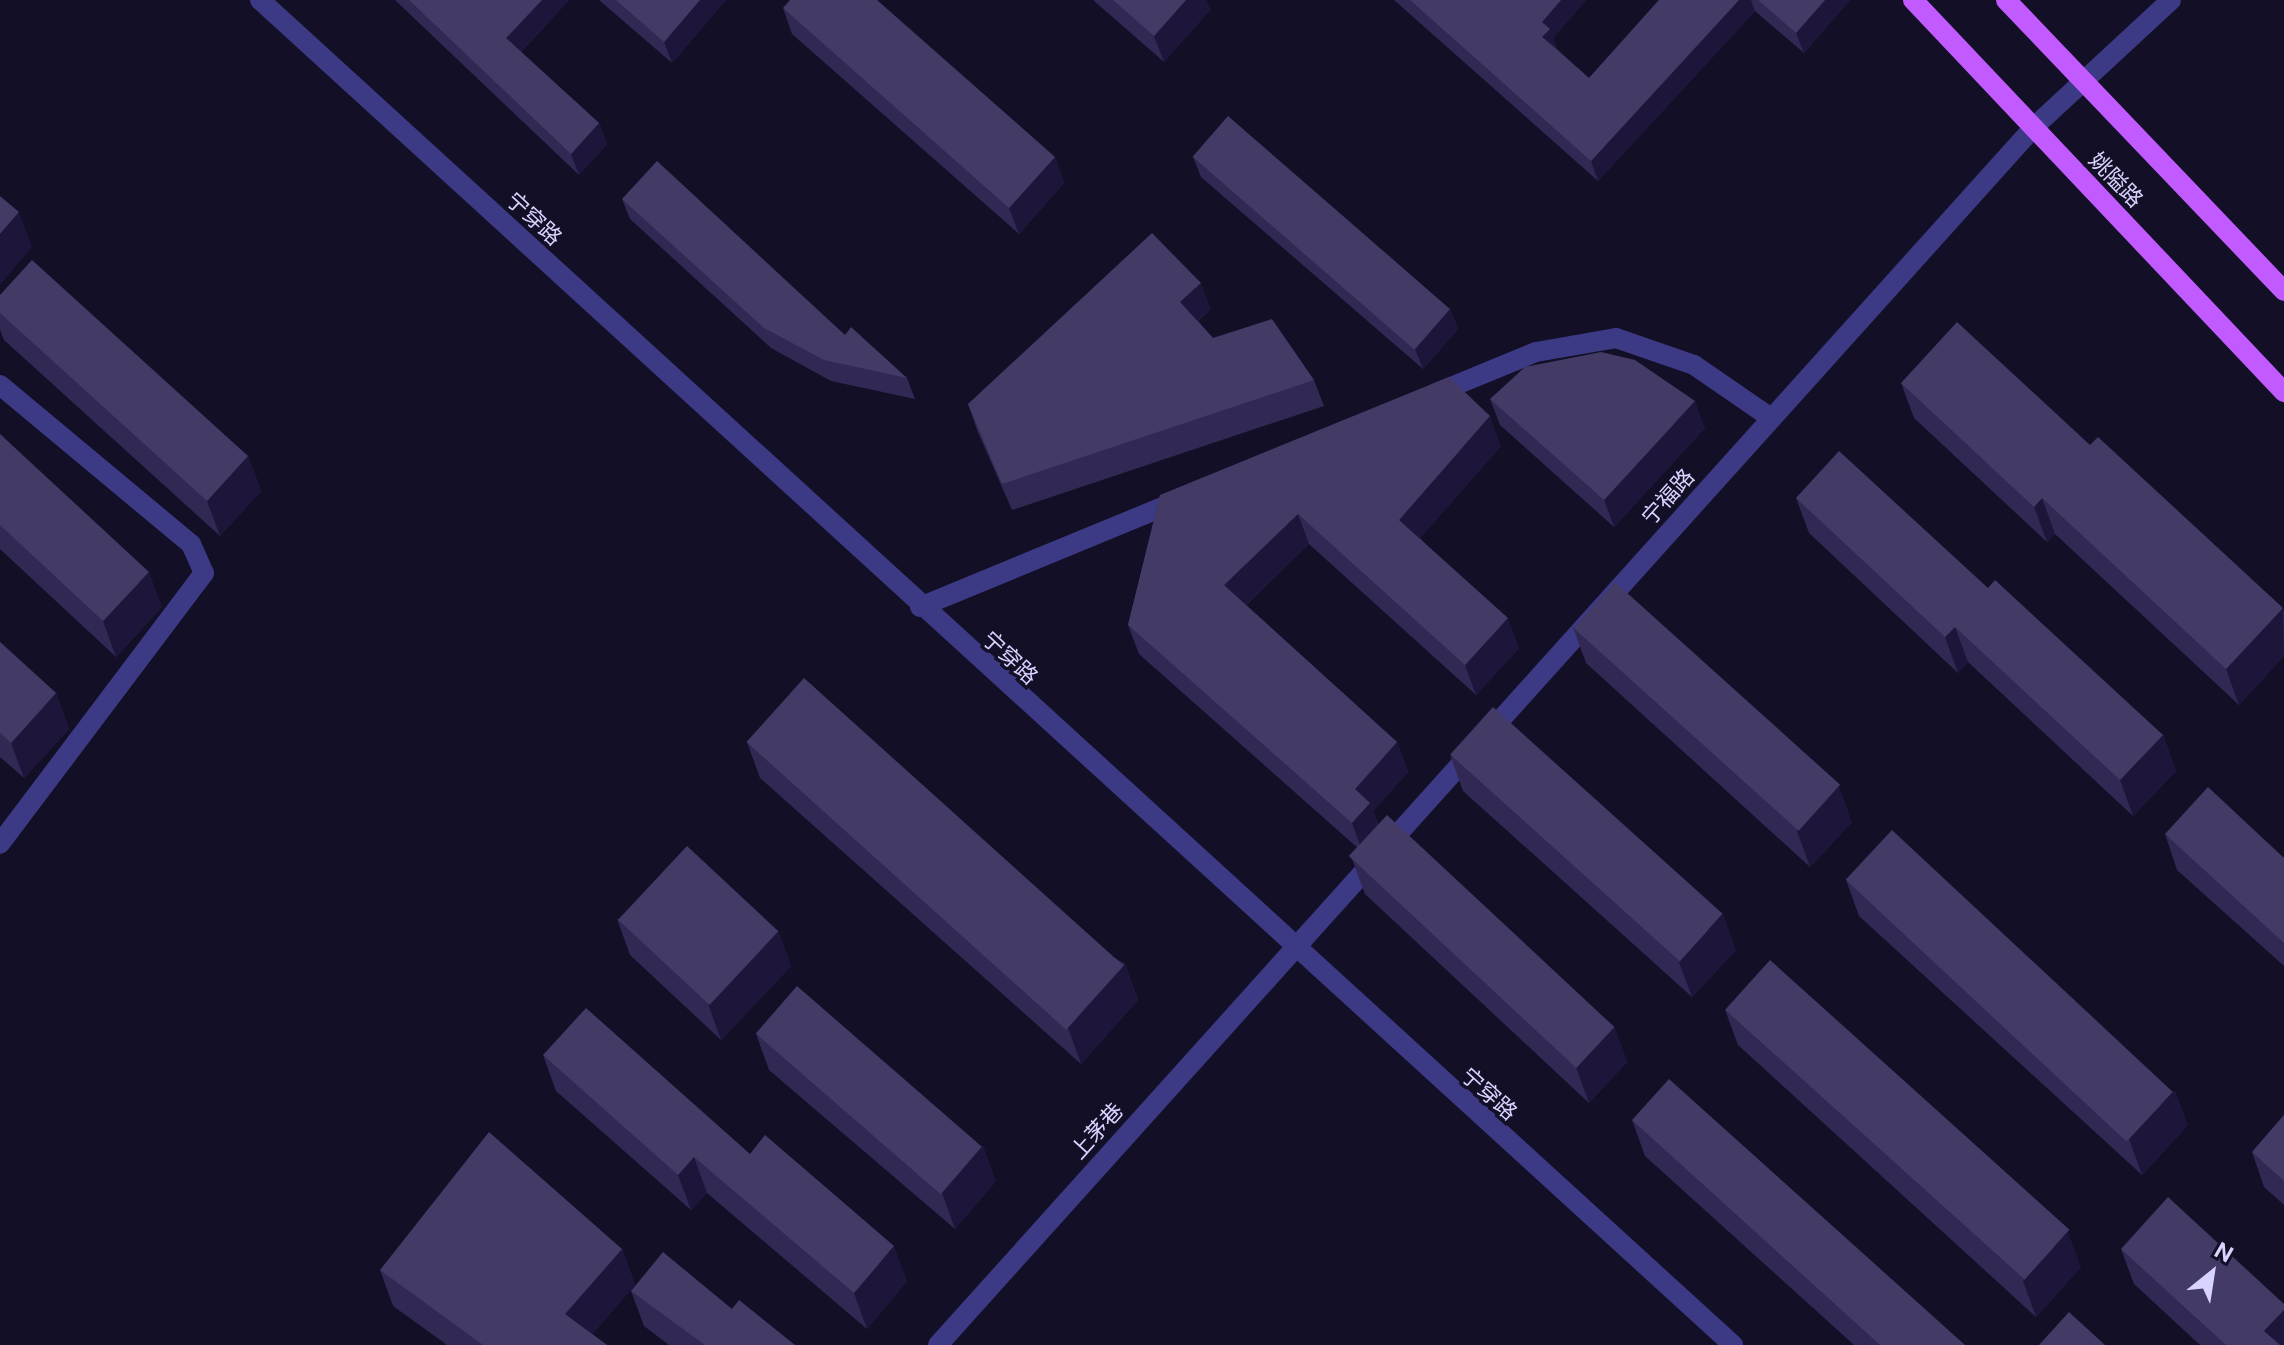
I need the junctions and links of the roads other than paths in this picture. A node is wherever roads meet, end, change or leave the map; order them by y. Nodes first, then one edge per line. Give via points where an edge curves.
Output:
1 (260, 0) edge
2 (1913, 0) edge
3 (2006, 0) edge
4 (2171, 0) edge
5 (2081, 79) junction
6 (2033, 128) junction
7 (2284, 291) edge
8 (0, 385) edge
9 (2284, 392) edge
10 (1419, 400) edge
11 (1771, 418) junction
12 (1199, 492) edge
13 (920, 607) junction
14 (0, 844) edge
15 (1292, 948) junction
16 (938, 1345) edge
17 (1733, 1345) edge

1 - 13 street, 宁穿路
2 - 6 main road, 姚隘路
3 - 5 main road, 姚隘路
4 - 5 street, 宁福路
5 - 6 street, 宁福路
5 - 7 main road, 姚隘路
6 - 9 main road, 姚隘路
6 - 11 street, 宁福路
8 - 14 street via 191,544 204,573
10 - 11 street via 1536,352 1616,338 1694,365
11 - 15 street, 宁福路
12 - 13 street
13 - 15 street, 宁穿路
15 - 16 street, 上茅巷
15 - 17 street, 宁穿路

